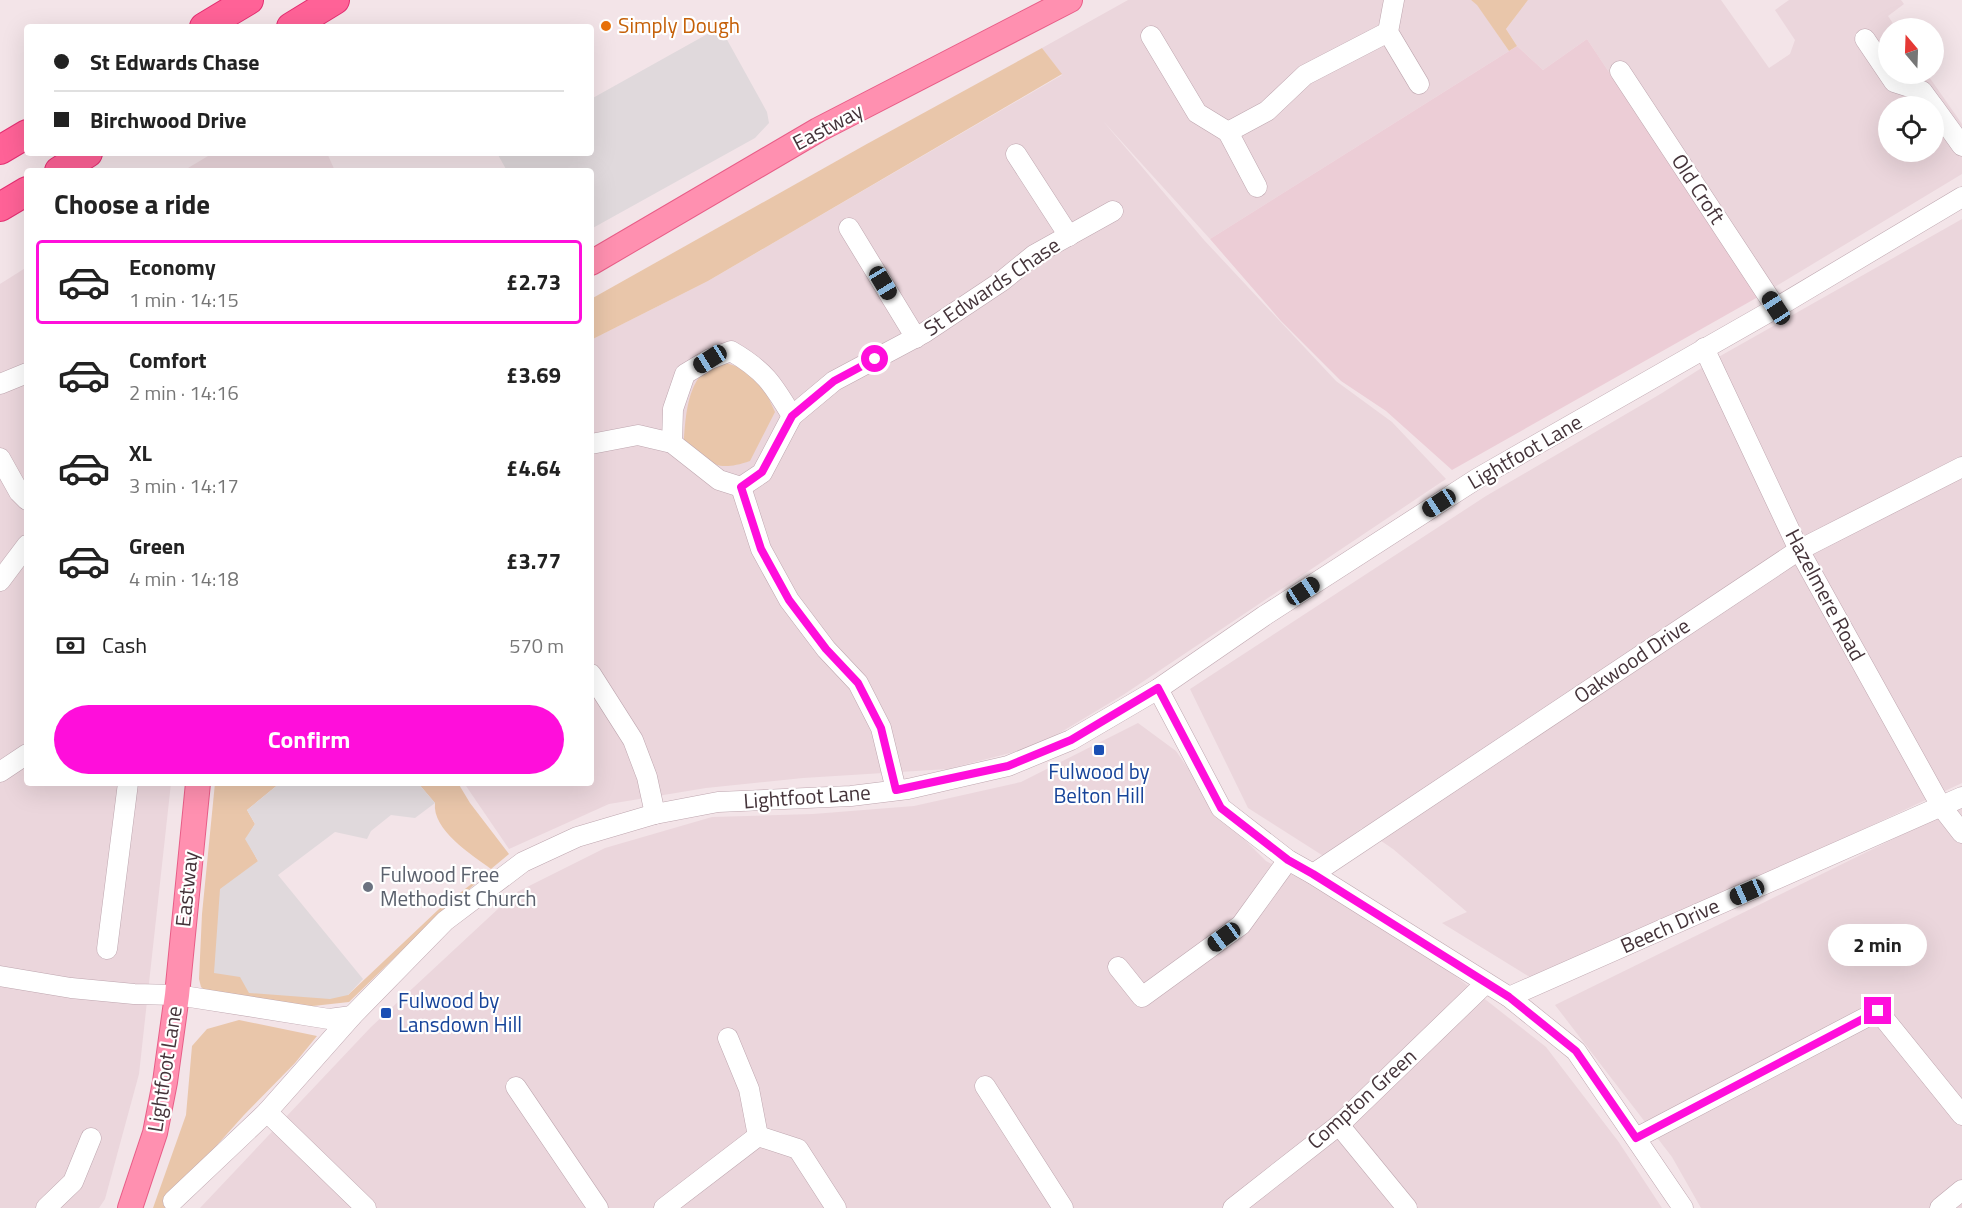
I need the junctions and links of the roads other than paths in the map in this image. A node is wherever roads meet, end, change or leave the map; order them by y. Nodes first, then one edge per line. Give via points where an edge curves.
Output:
1 (249, 0) edge
2 (335, 0) edge
3 (1071, 0) edge
4 (1392, 1) edge
5 (209, 24) edge
6 (296, 24) edge
7 (1388, 32) junction
8 (1150, 36) dead end
9 (1876, 46) edge
10 (1620, 71) dead end
11 (1419, 84) dead end
12 (1925, 96) edge
13 (1944, 122) edge
14 (1228, 132) junction
15 (24, 136) edge
16 (1962, 146) edge
17 (0, 150) edge
18 (1016, 154) dead end
19 (83, 156) edge
20 (64, 168) edge
21 (1257, 187) dead end
22 (24, 192) edge
23 (1962, 197) edge
24 (0, 207) edge
25 (1113, 211) dead end
26 (849, 228) dead end
27 (1069, 236) junction
28 (594, 261) edge
29 (1776, 308) junction
30 (916, 338) junction
31 (1704, 348) junction
32 (24, 374) edge
33 (0, 384) edge
34 (792, 416) junction
35 (594, 443) edge
36 (672, 443) junction
37 (0, 458) edge
38 (1962, 467) edge
39 (741, 487) junction
40 (24, 497) edge
41 (24, 549) edge
42 (1799, 550) junction
43 (0, 581) edge
44 (594, 679) edge
45 (1158, 688) junction
46 (24, 756) edge
47 (0, 772) edge
48 (128, 786) edge
49 (198, 786) edge
50 (896, 790) junction
51 (1962, 797) edge
52 (1941, 806) junction
53 (656, 814) junction
54 (1962, 833) edge
55 (1288, 860) junction
56 (1313, 874) junction
57 (107, 949) dead end
58 (1118, 967) dead end
59 (0, 976) edge
60 (1486, 983) junction
61 (177, 995) junction
62 (1509, 997) junction
63 (352, 1016) junction
64 (728, 1038) dead end
65 (985, 1086) dead end
66 (516, 1087) dead end
67 (267, 1112) junction
68 (1962, 1115) edge
69 (1340, 1125) junction
70 (758, 1136) junction
71 (91, 1138) dead end
72 (1636, 1138) junction
73 (1962, 1190) edge
74 (173, 1201) dead end
75 (46, 1208) edge
76 (130, 1208) edge
77 (366, 1208) edge
78 (598, 1208) edge
79 (664, 1208) edge
80 (836, 1208) edge
81 (1063, 1208) edge
82 (1233, 1208) edge
83 (1407, 1208) edge
84 (1683, 1208) edge
85 (1940, 1208) edge

1 - 5 highway
2 - 6 highway
3 - 28 main road, Eastway via 818,130
4 - 7 street
7 - 11 street
7 - 14 street via 1305,75 1267,111
8 - 14 street via 1197,113
9 - 12 street via 1894,82 1922,91
10 - 29 street, Old Croft
13 - 16 street
14 - 21 street
15 - 17 highway
18 - 27 street, St Edwards Chase
19 - 20 highway
22 - 24 highway
23 - 29 street, Lightfoot Lane
25 - 27 street, St Edwards Chase
26 - 30 street, St Edwards Chase
27 - 30 street, St Edwards Chase via 1034,255
29 - 31 street, Lightfoot Lane
30 - 34 street, St Edwards Chase via 834,381
31 - 42 street, Hazelmere Road
31 - 45 street, Lightfoot Lane via 1478,478
32 - 33 street
34 - 36 street via 760,371 731,351 685,374 673,409
34 - 39 street, St Edwards Chase via 762,472
35 - 36 street via 638,435
36 - 39 street via 719,480
37 - 40 street
38 - 42 street, Oakwood Drive
39 - 50 street via 761,549 789,600 858,683 881,728
41 - 43 street
42 - 52 street, Hazelmere Road
42 - 56 street, Oakwood Drive
44 - 53 street via 633,740
45 - 50 street, Lightfoot Lane via 1071,740 1008,766
45 - 55 street via 1221,808
46 - 47 street
48 - 57 street
49 - 61 main road, Eastway
50 - 53 street, Lightfoot Lane via 718,802
51 - 52 street, Beech Drive
52 - 54 street, Hazelmere Road
52 - 62 street, Beech Drive
53 - 63 street, Lightfoot Lane via 578,837 523,862 445,921
55 - 56 street
55 - 58 street via 1241,925 1142,997
56 - 60 street
59 - 61 street via 71,988
60 - 62 street
60 - 69 street, Compton Green
61 - 63 street, Lightfoot Lane via 329,1019
61 - 76 main road, Lightfoot Lane via 155,1133
62 - 72 street via 1576,1051
63 - 67 street, Lightfoot Lane
64 - 70 street via 749,1089
65 - 81 street
66 - 78 street
67 - 74 street, Lightfoot Lane
67 - 77 street
68 - 72 street via 1878,1011
69 - 82 street, Compton Green
69 - 83 street
70 - 79 street
70 - 80 street via 798,1149
71 - 75 street via 73,1182
72 - 84 street
73 - 85 street

